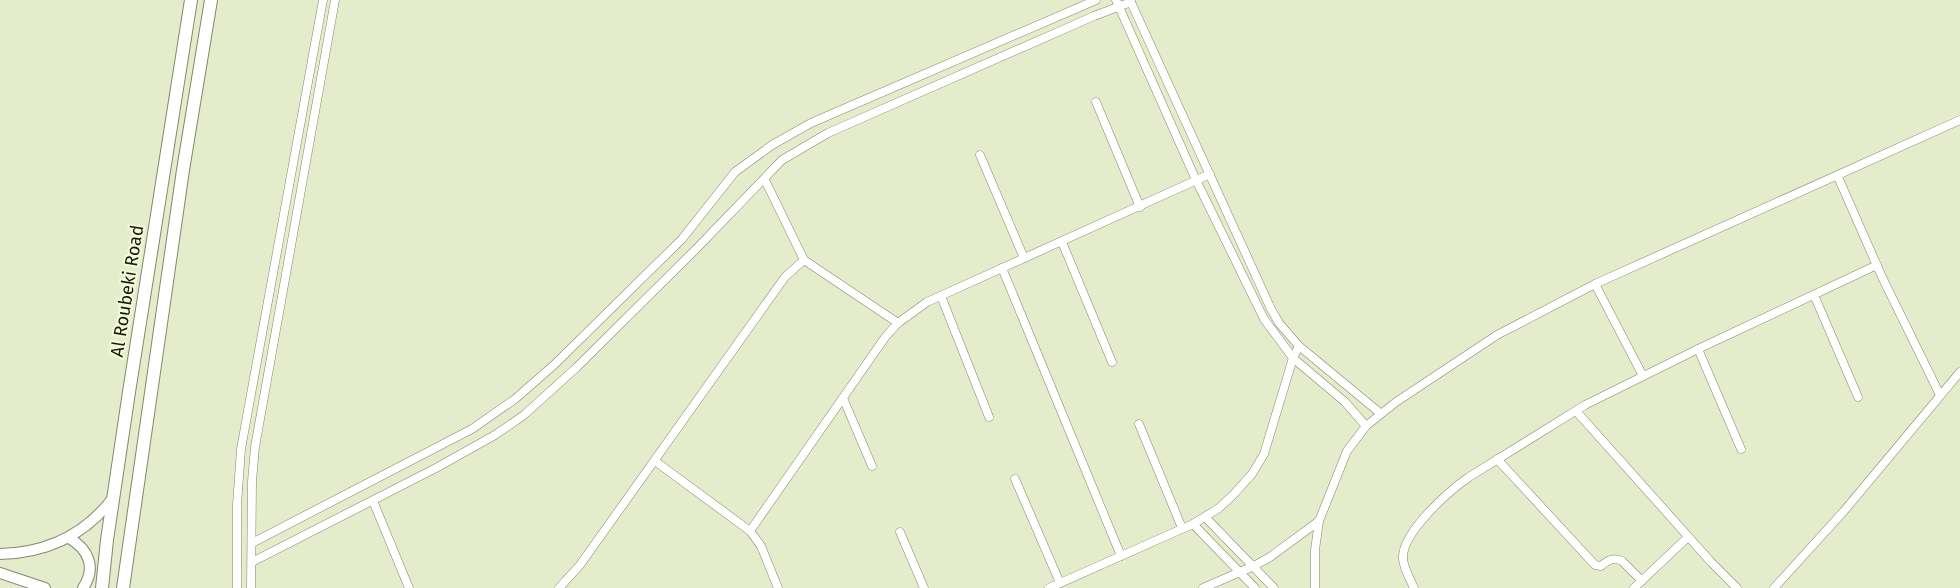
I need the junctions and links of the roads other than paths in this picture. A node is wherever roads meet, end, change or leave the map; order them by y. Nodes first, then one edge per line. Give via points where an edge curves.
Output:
1 (191, 0) edge
2 (211, 0) edge
3 (323, 0) edge
4 (335, 0) edge
5 (1096, 0) edge
6 (1130, 1) edge
7 (1117, 4) edge
8 (1096, 102) dead end
9 (1960, 121) edge
10 (980, 155) dead end
11 (1210, 174) junction
12 (1838, 176) junction
13 (765, 180) junction
14 (1196, 180) junction
15 (1140, 207) junction
16 (1062, 242) junction
17 (1024, 258) junction
18 (804, 260) junction
19 (1877, 265) junction
20 (1002, 268) junction
21 (1595, 284) junction
22 (1814, 295) junction
23 (941, 296) junction
24 (898, 323) junction
25 (1298, 346) junction
26 (1698, 349) junction
27 (1293, 358) junction
28 (1112, 362) dead end
29 (1960, 372) edge
30 (1643, 376) junction
31 (1940, 395) junction
32 (1858, 397) dead end
33 (843, 398) junction
34 (1576, 411) junction
35 (1380, 413) junction
36 (989, 417) dead end
37 (1139, 424) dead end
38 (1366, 426) junction
39 (1741, 449) dead end
40 (1497, 459) junction
41 (655, 461) junction
42 (872, 466) dead end
43 (1016, 479) dead end
44 (115, 495) junction
45 (372, 501) junction
46 (1205, 517) junction
47 (1320, 521) junction
48 (1193, 524) junction
49 (1182, 528) junction
50 (750, 531) junction
51 (900, 532) dead end
52 (1688, 537) junction
53 (69, 538) junction
54 (252, 542) junction
55 (0, 554) edge
56 (1121, 556) junction
57 (252, 562) junction
58 (1254, 566) junction
59 (1241, 572) junction
60 (0, 573) edge
61 (1642, 581) junction
62 (1060, 583) junction
63 (45, 588) edge
64 (83, 588) edge
65 (102, 588) edge
66 (123, 588) edge
67 (237, 588) edge
68 (251, 588) edge
69 (408, 588) edge
70 (559, 588) edge
71 (778, 588) edge
72 (924, 588) edge
73 (1049, 588) edge
74 (1203, 588) edge
75 (1255, 588) edge
76 (1274, 588) edge
77 (1315, 588) edge
78 (1414, 588) edge
79 (1634, 588) edge
80 (1737, 588) edge
81 (1774, 588) edge

1 - 44 main road, Al Roubeki Road
2 - 66 main road via 183,170
3 - 67 street via 241,449 236,504
4 - 54 street via 255,447
5 - 54 street via 811,123 772,145 735,172 682,239 515,399 472,429
6 - 7 street
6 - 11 street
7 - 13 street via 823,135 782,160
7 - 14 street
8 - 15 street
9 - 12 street
10 - 17 street
11 - 14 street
11 - 25 street via 1271,309
12 - 19 street
12 - 21 street
13 - 18 street
13 - 45 street via 577,367 524,415 465,452
14 - 15 street
14 - 27 street via 1257,307
15 - 16 street
16 - 17 street
16 - 28 street
17 - 20 street
18 - 24 street
18 - 41 street via 785,277
19 - 22 street
19 - 31 street
20 - 23 street
20 - 56 street
21 - 30 street
21 - 35 street via 1497,335
22 - 26 street
22 - 32 street
23 - 24 street
23 - 36 street
24 - 33 street
25 - 27 street
25 - 35 street
26 - 30 street
26 - 39 street
27 - 38 street via 1345,402
27 - 46 street via 1264,454 1236,492
29 - 31 street
30 - 34 street
31 - 81 street via 1844,511
33 - 42 street
33 - 50 street
34 - 40 street
34 - 52 street
35 - 38 street
37 - 49 street
38 - 47 street via 1347,451
40 - 61 street via 1594,565 1601,566 1608,560 1618,559
40 - 78 street via 1457,486 1430,512 1409,539 1403,559
41 - 50 street
41 - 70 street via 580,565
43 - 62 street
44 - 53 street via 94,519
44 - 65 main road, Al Roubeki Road
45 - 57 street
45 - 69 street
46 - 48 street
46 - 58 street
47 - 58 street
47 - 77 street via 1315,550
48 - 49 street
48 - 59 street
49 - 56 street
50 - 71 street via 761,546
51 - 72 street
52 - 61 street
52 - 80 street
53 - 55 street via 35,551
53 - 64 street via 88,556 88,582
54 - 57 street
56 - 62 street
57 - 68 street
58 - 59 street
58 - 76 street
59 - 74 street
59 - 75 street
60 - 63 street
61 - 79 street
62 - 73 street

